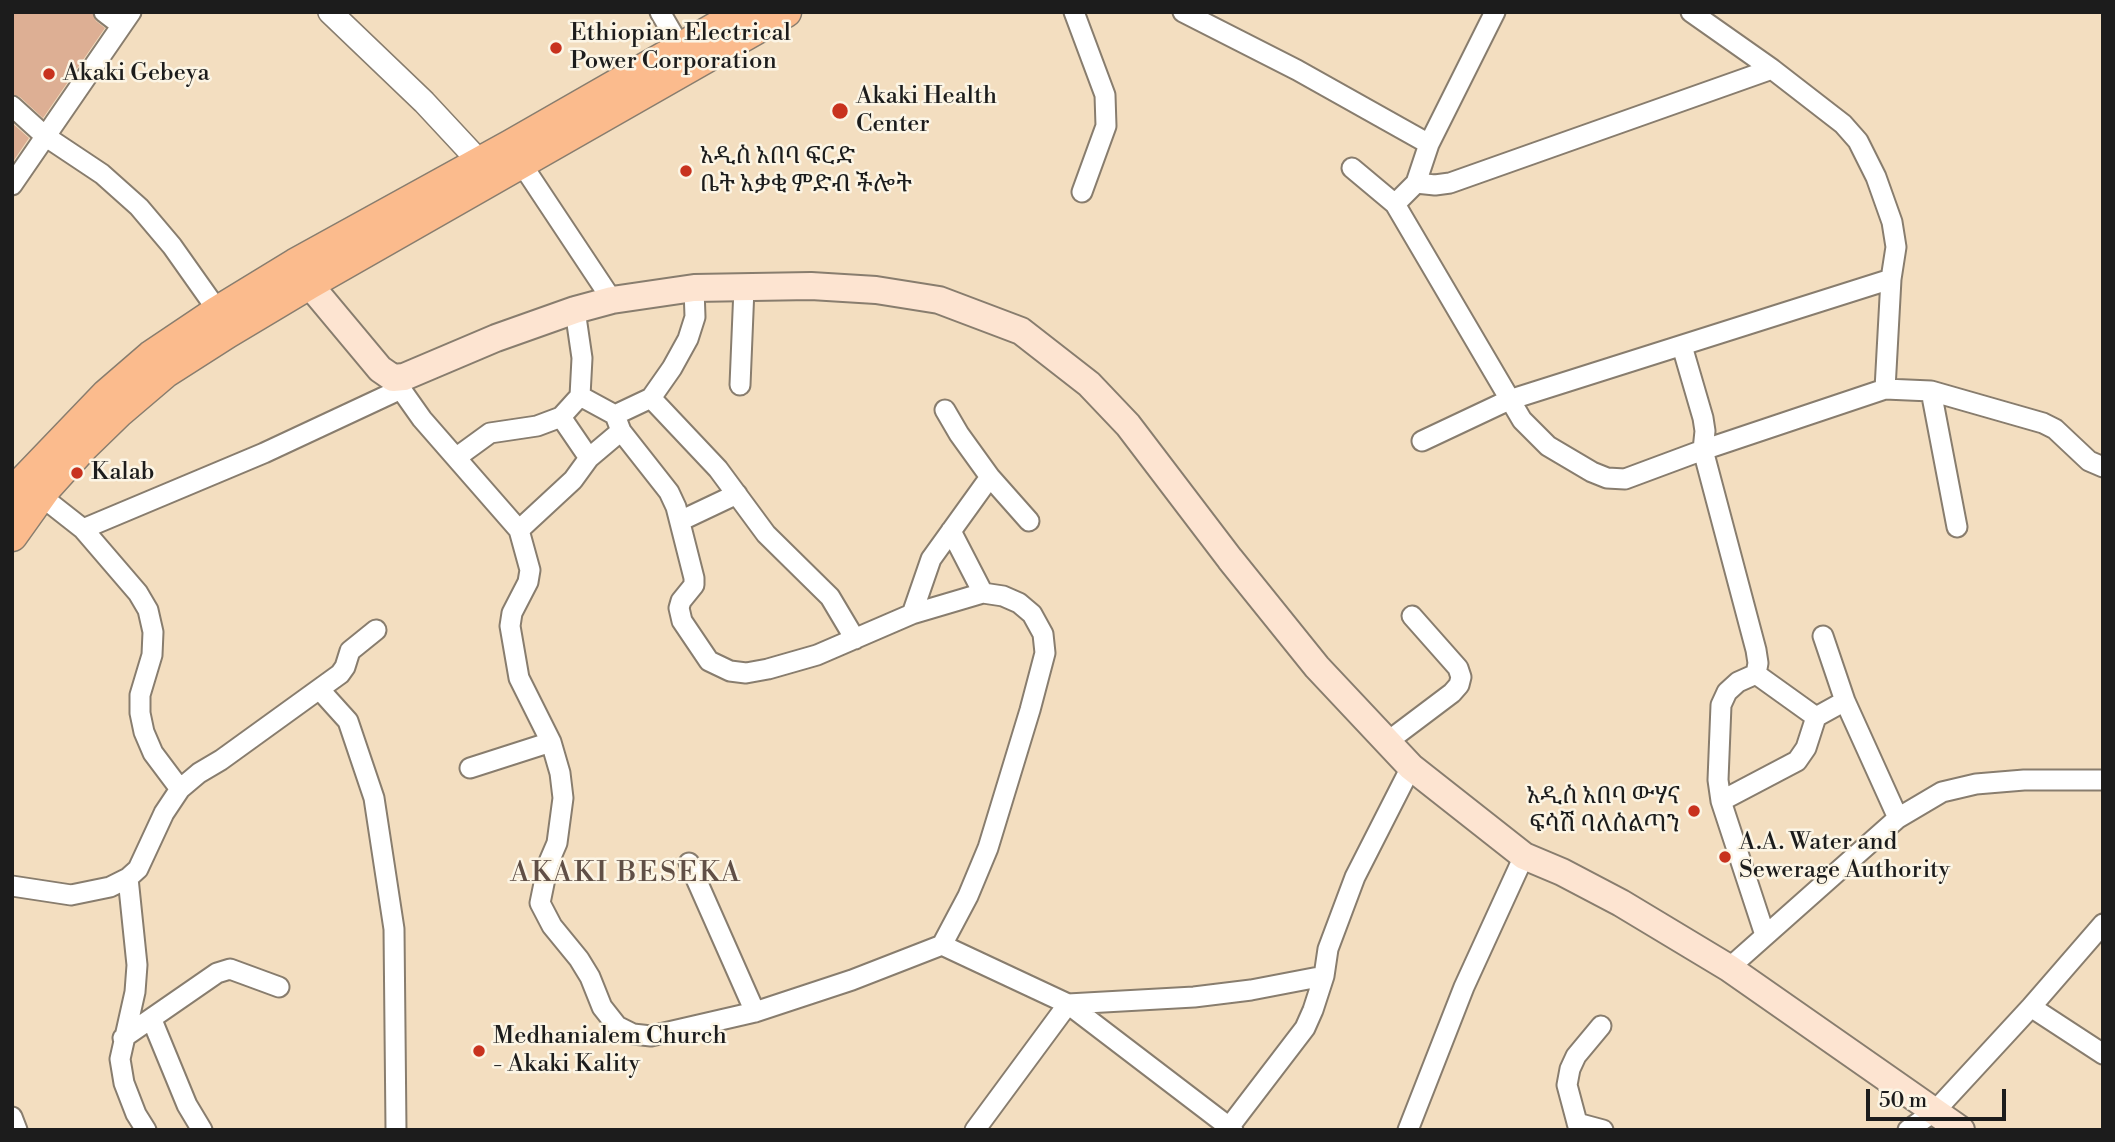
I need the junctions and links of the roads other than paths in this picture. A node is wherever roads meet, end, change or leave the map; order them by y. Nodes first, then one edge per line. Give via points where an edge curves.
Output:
1 (104, 12) edge
2 (660, 12) edge
3 (743, 12) edge
4 (786, 12) edge
5 (1074, 12) edge
6 (1183, 12) edge
7 (1495, 12) edge
8 (1691, 12) edge
9 (339, 15) edge
10 (126, 19) edge
11 (686, 56) junction
12 (1772, 69) junction
13 (12, 106) edge
14 (45, 136) junction
15 (1429, 144) junction
16 (521, 163) junction
17 (1353, 168) dead end
18 (487, 169) junction
19 (1416, 183) junction
20 (12, 185) edge
21 (1082, 192) dead end
22 (1395, 204) junction
23 (1891, 279) junction
24 (309, 284) junction
25 (694, 288) junction
26 (744, 288) junction
27 (612, 300) junction
28 (575, 310) junction
29 (218, 311) junction
30 (1682, 346) junction
31 (397, 384) junction
32 (740, 386) dead end
33 (1885, 389) junction
34 (1931, 391) junction
35 (580, 396) junction
36 (651, 398) junction
37 (1508, 400) junction
38 (945, 410) dead end
39 (561, 418) junction
40 (618, 423) junction
41 (1422, 441) dead end
42 (1703, 450) junction
43 (457, 457) junction
44 (589, 457) junction
45 (2103, 467) edge
46 (990, 477) junction
47 (26, 494) edge
48 (737, 494) junction
49 (680, 521) junction
50 (1029, 521) dead end
51 (1958, 527) dead end
52 (83, 529) junction
53 (519, 530) junction
54 (951, 531) junction
55 (12, 536) edge
56 (983, 593) junction
57 (912, 614) junction
58 (1412, 616) dead end
59 (376, 630) dead end
60 (1824, 636) dead end
61 (855, 639) junction
62 (1756, 674) junction
63 (320, 690) junction
64 (1845, 701) junction
65 (1816, 717) junction
66 (551, 742) junction
67 (1387, 742) junction
68 (1411, 767) junction
69 (470, 768) dead end
70 (2103, 780) edge
71 (180, 789) junction
72 (1720, 801) junction
73 (1898, 818) junction
74 (1524, 856) junction
75 (689, 863) dead end
76 (128, 878) junction
77 (12, 886) edge
78 (2103, 924) edge
79 (1765, 935) junction
80 (942, 945) junction
81 (1729, 968) junction
82 (1324, 976) junction
83 (279, 987) dead end
84 (1068, 1003) junction
85 (2031, 1007) junction
86 (755, 1012) junction
87 (152, 1020) junction
88 (1601, 1026) dead end
89 (123, 1038) junction
90 (2103, 1054) edge
91 (1935, 1111) junction
92 (12, 1117) edge
93 (1578, 1126) edge
94 (1230, 1129) edge
95 (17, 1130) edge
96 (146, 1130) edge
97 (202, 1130) edge
98 (396, 1130) edge
99 (975, 1130) edge
100 (1408, 1130) edge
101 (1603, 1130) edge
102 (1908, 1130) edge
103 (1961, 1130) edge

1 - 10 street
2 - 11 street
3 - 11 main road
4 - 11 main road
5 - 21 street via 1105,95 1106,126
6 - 15 street
7 - 15 street
8 - 12 street
9 - 18 street
10 - 14 street
11 - 16 main road
11 - 18 main road via 511,145
12 - 19 street via 1450,183
12 - 23 street via 1858,141 1892,222 1896,247
13 - 14 street
14 - 20 street
14 - 29 street via 102,174 139,207
15 - 19 street
16 - 18 main road
16 - 27 street
17 - 22 street
18 - 24 main road
18 - 29 main road via 295,264
19 - 22 street
22 - 37 street
23 - 30 street
23 - 33 street
24 - 31 main road
24 - 47 main road via 166,372
25 - 26 main road
25 - 27 main road
25 - 36 street via 695,317 688,339
26 - 32 street
26 - 67 main road via 811,286 939,299 1021,331 1089,384 1128,425 1317,667
27 - 28 main road
28 - 31 main road via 496,338
28 - 35 street via 582,358
29 - 47 main road via 150,356 107,394
30 - 37 street
30 - 42 street via 1703,418
31 - 43 street
31 - 52 street via 264,453
33 - 34 street
33 - 42 street
34 - 45 street via 2043,423
34 - 51 street
35 - 39 street
35 - 40 street
36 - 40 street
36 - 48 street
37 - 41 street
37 - 42 street via 1548,446 1607,478 1625,479
38 - 46 street
39 - 43 street via 490,433
39 - 44 street
40 - 44 street
40 - 49 street via 669,492
42 - 62 street via 1756,650
43 - 53 street
44 - 53 street via 573,480
46 - 50 street
46 - 54 street
47 - 52 street
47 - 55 main road
48 - 49 street
48 - 61 street via 766,534 830,597
49 - 61 street via 694,585 679,608 682,621 709,661 746,673 817,655
52 - 71 street via 148,610 152,655 139,713 153,753
53 - 66 street via 530,570 510,626 519,678
54 - 56 street
54 - 57 street via 931,559
56 - 57 street
56 - 80 street via 1003,596 1032,614 1043,634 1045,653 988,848
57 - 61 street
58 - 67 street via 1461,677 1452,693
59 - 63 street via 350,651 340,674
60 - 64 street
62 - 65 street
62 - 72 street via 1738,682 1721,705
63 - 71 street
63 - 98 street via 348,721 374,798 394,929
64 - 65 street
64 - 73 street
65 - 72 street via 1807,748 1797,761
66 - 69 street
66 - 86 street via 560,773 562,819 540,903 617,1026 632,1034 652,1036
67 - 68 main road
68 - 74 main road
68 - 82 street via 1365,852 1328,949
70 - 73 street via 1976,784 1942,792
71 - 76 street via 138,869
72 - 79 street
73 - 79 street
74 - 81 main road via 1621,903
74 - 100 street via 1464,988
75 - 86 street
76 - 77 street via 71,895
76 - 89 street via 137,965
78 - 85 street
79 - 81 street
80 - 84 street
80 - 86 street via 852,981
81 - 91 main road
82 - 84 street via 1194,997
82 - 94 street via 1305,1028
83 - 87 street via 230,969
84 - 94 street
84 - 99 street
85 - 90 street
85 - 91 street
87 - 89 street
87 - 97 street
88 - 93 street via 1570,1069 1567,1085
89 - 96 street via 124,1083
91 - 102 street
91 - 103 main road
92 - 95 street
93 - 101 street

